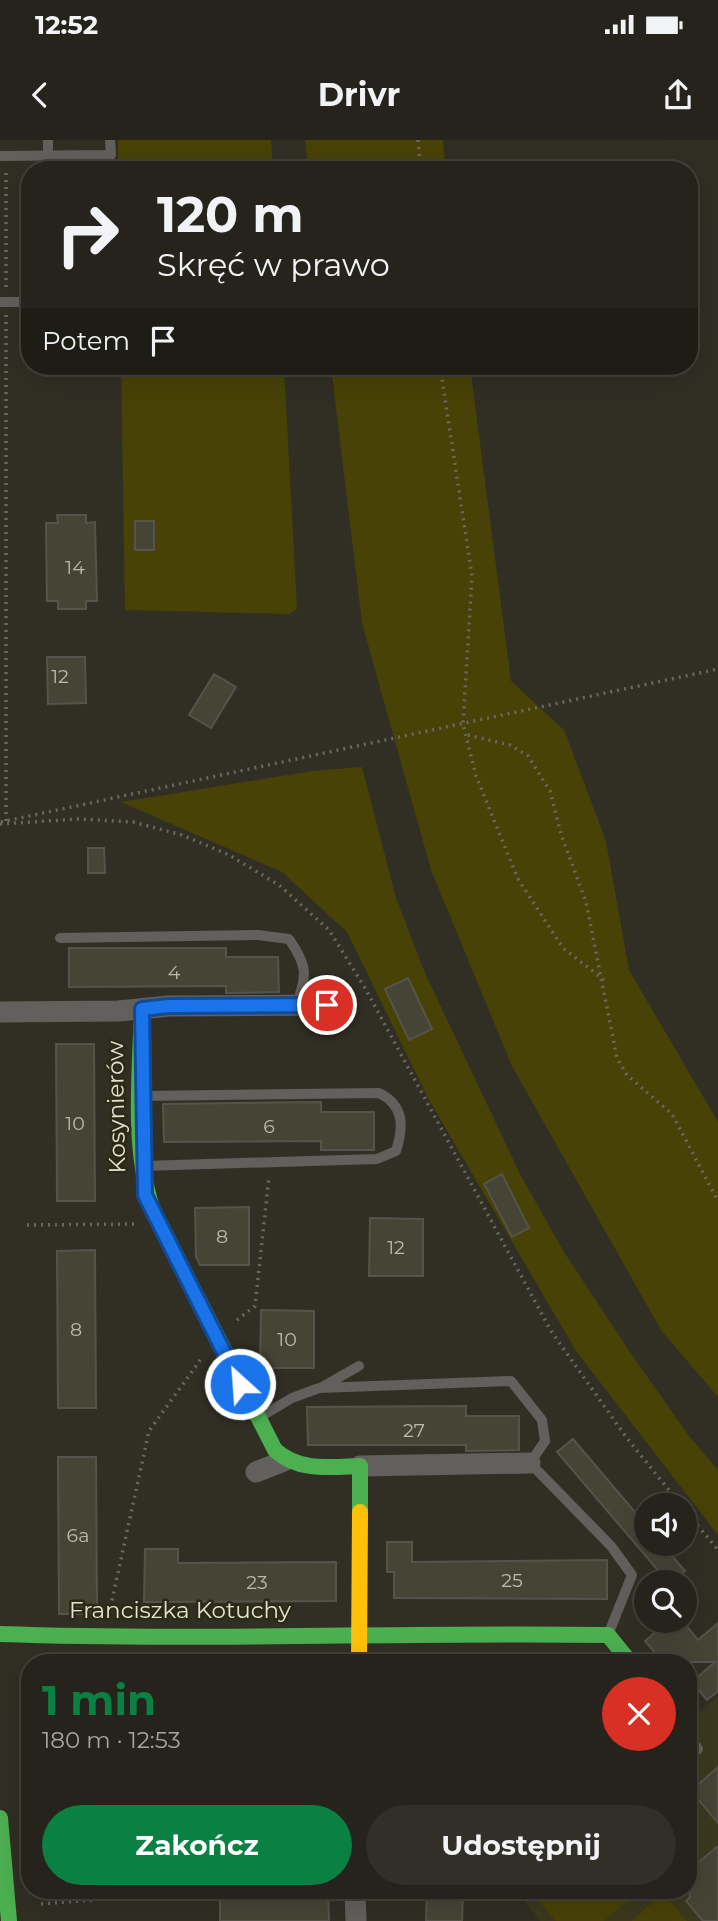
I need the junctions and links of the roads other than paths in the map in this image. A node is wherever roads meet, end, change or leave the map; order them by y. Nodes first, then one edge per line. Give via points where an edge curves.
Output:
1 (48, 140) edge
2 (110, 140) edge
3 (3, 156) edge
4 (48, 157) junction
5 (48, 161) edge
6 (3, 302) edge
7 (21, 302) edge
8 (60, 938) dead end
9 (296, 1005) junction
10 (327, 1005) dead end
11 (142, 1009) junction
12 (0, 1012) edge
13 (142, 1096) junction
14 (143, 1166) junction
15 (359, 1366) dead end
16 (319, 1388) junction
17 (258, 1419) junction
18 (284, 1461) junction
19 (530, 1463) junction
20 (360, 1466) junction
21 (256, 1472) dead end
22 (0, 1634) edge
23 (608, 1635) junction
24 (359, 1636) junction
25 (359, 1654) edge
26 (623, 1654) edge
27 (0, 1818) edge
28 (355, 1899) edge
29 (9, 1921) edge
30 (356, 1921) edge

1 - 4 lane
2 - 4 lane via 111,155
3 - 4 lane
4 - 5 lane
6 - 7 lane
8 - 9 lane via 258,935 289,939 303,959 305,983
9 - 10 street
9 - 11 street
11 - 12 street, Kosynierów
11 - 13 street, Kosynierów
13 - 14 street, Kosynierów
13 - 14 lane via 366,1091 392,1099 400,1112 402,1134 396,1151 377,1159
14 - 17 street, Kosynierów via 145,1195
15 - 16 lane
16 - 17 lane
16 - 19 lane via 511,1381 541,1420 545,1441
17 - 18 street
18 - 20 street
18 - 21 street
19 - 20 street
19 - 23 lane via 611,1546 632,1575
20 - 24 street
22 - 24 street, Franciszka Kotuchy
23 - 24 street, Franciszka Kotuchy
23 - 26 street
24 - 25 street
27 - 29 street
28 - 30 street

